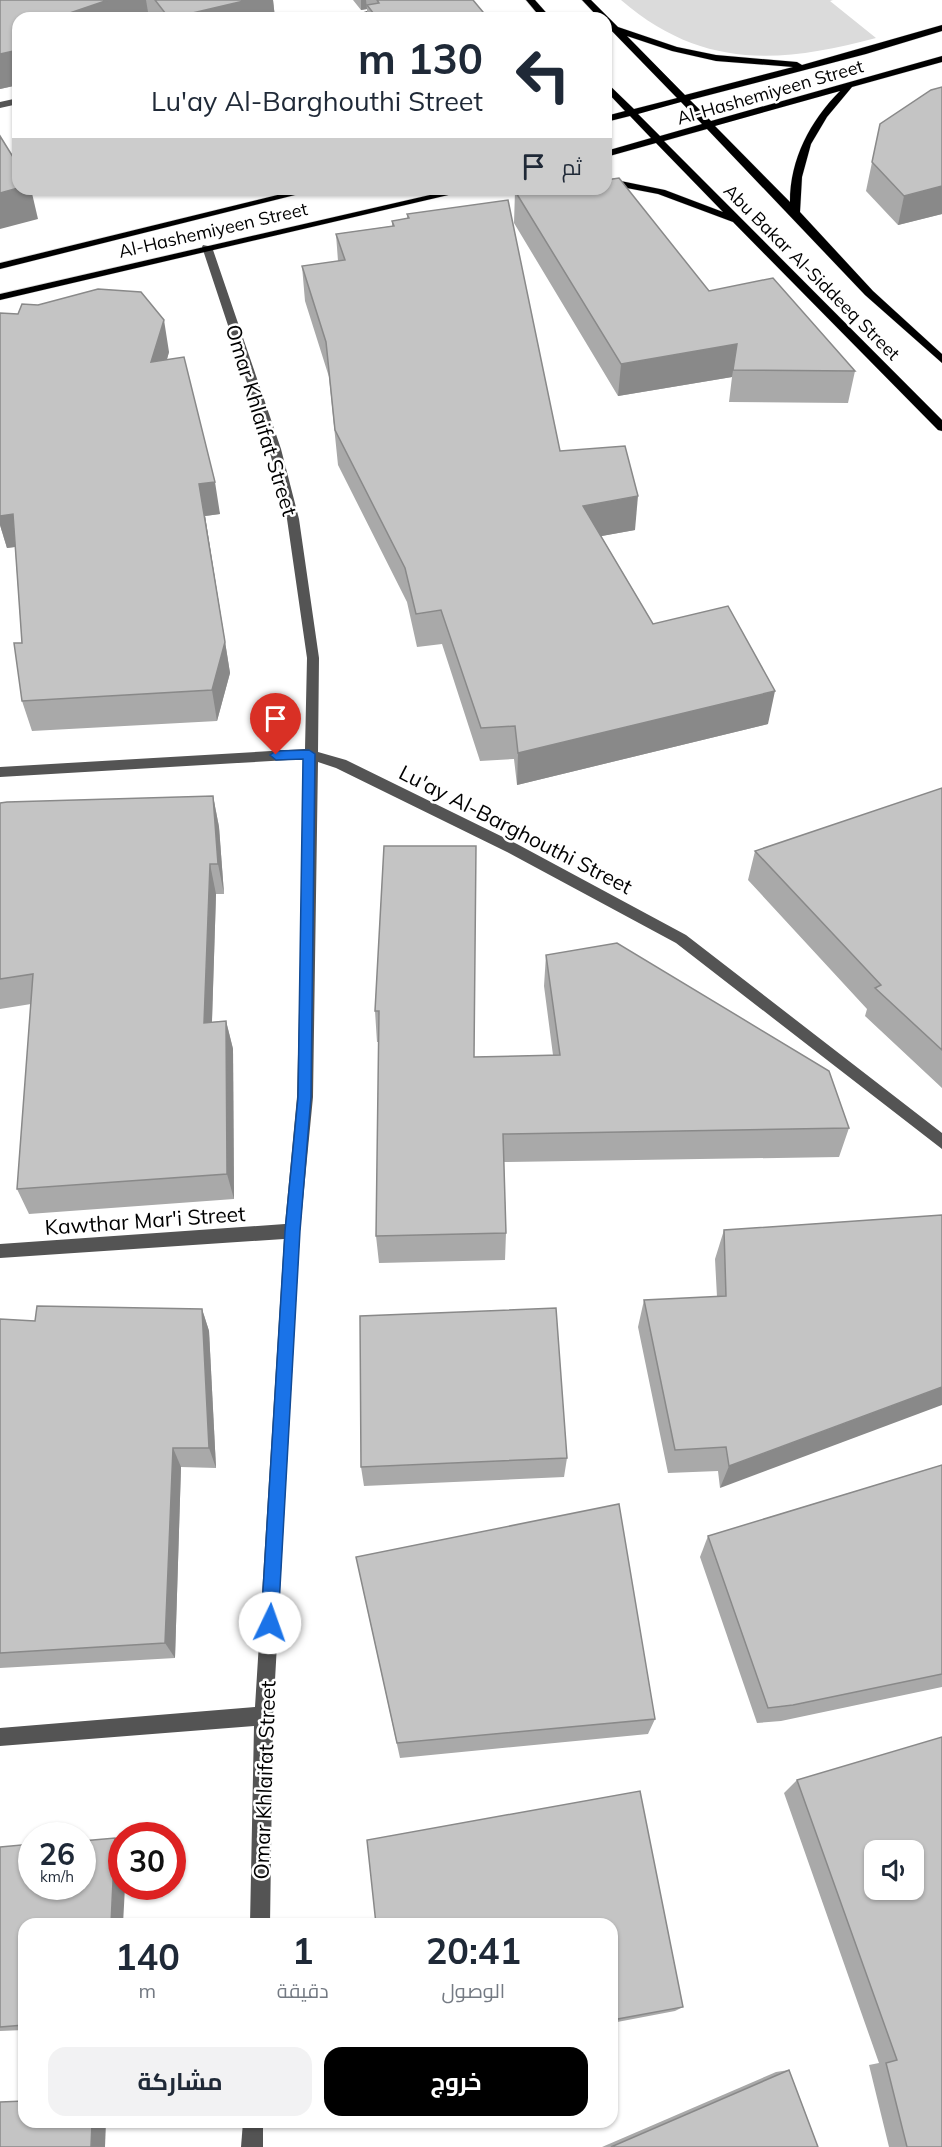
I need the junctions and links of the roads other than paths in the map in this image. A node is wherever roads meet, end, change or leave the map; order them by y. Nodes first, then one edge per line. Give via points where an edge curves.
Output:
1 (417, 0) edge
2 (530, 0) edge
3 (586, 0) edge
4 (370, 12) edge
5 (541, 12) edge
6 (598, 12) edge
7 (942, 28) edge
8 (614, 29) joint
9 (942, 60) edge
10 (809, 66) junction
11 (851, 86) junction
12 (612, 91) edge
13 (683, 100) junction
14 (631, 112) junction
15 (612, 117) edge
16 (710, 127) junction
17 (658, 141) junction
18 (612, 152) edge
19 (612, 182) edge
20 (290, 195) edge
21 (442, 195) edge
22 (795, 213) junction
23 (740, 223) junction
24 (207, 247) junction
25 (0, 266) edge
26 (0, 297) edge
27 (942, 360) edge
28 (942, 427) edge
29 (309, 754) junction
30 (0, 772) edge
31 (942, 1142) edge
32 (292, 1231) junction
33 (0, 1251) edge
34 (264, 1716) junction
35 (0, 1737) edge
36 (260, 1918) edge
37 (253, 2128) edge
38 (252, 2147) edge

1 - 4 street
2 - 5 main road
3 - 6 main road, Abu Bakar Al-Siddeeq Street
7 - 10 main road, Al-Hashemiyeen Street
8 - 10 main road via 716,58
8 - 13 main road, Abu Bakar Al-Siddeeq Street
9 - 11 main road, Al-Hashemiyeen Street
10 - 13 main road, Al-Hashemiyeen Street
11 - 16 main road, Al-Hashemiyeen Street
11 - 22 main road via 821,118 801,155 795,183
12 - 14 main road, Abu Bakar Al-Siddeeq Street
13 - 14 main road, Al-Hashemiyeen Street
13 - 16 main road, Abu Bakar Al-Siddeeq Street
14 - 15 main road, Al-Hashemiyeen Street
14 - 17 main road, Abu Bakar Al-Siddeeq Street
16 - 17 main road, Al-Hashemiyeen Street
16 - 22 main road, Abu Bakar Al-Siddeeq Street
17 - 18 main road, Al-Hashemiyeen Street
17 - 23 main road, Abu Bakar Al-Siddeeq Street
19 - 23 main road via 671,195
20 - 25 main road, Al-Hashemiyeen Street
21 - 24 main road, Al-Hashemiyeen Street
22 - 27 main road, Abu Bakar Al-Siddeeq Street via 869,293
23 - 28 main road, Abu Bakar Al-Siddeeq Street
24 - 26 main road, Al-Hashemiyeen Street
24 - 29 street, Omar Khlaifat Street via 275,449 293,519 313,658
29 - 30 street, Lu'ay Al-Barghouthi Street
29 - 31 street, Lu'ay Al-Barghouthi Street via 341,764 512,848 681,939
29 - 32 street, Omar Khlaifat Street via 304,1097
32 - 33 street, Kawthar Mar'i Street
32 - 34 street, Omar Khlaifat Street
34 - 35 street
34 - 36 street, Omar Khlaifat Street
37 - 38 street

